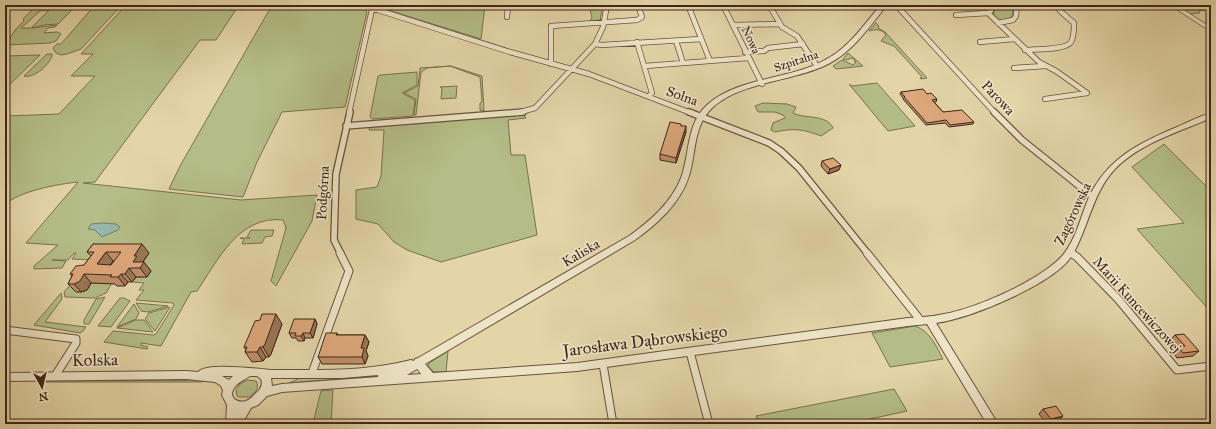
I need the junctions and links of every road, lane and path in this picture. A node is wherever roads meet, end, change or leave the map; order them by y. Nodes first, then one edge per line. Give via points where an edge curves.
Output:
1 (362, 5) edge
2 (540, 5) edge
3 (607, 5) edge
4 (638, 5) edge
5 (688, 5) edge
6 (723, 5) edge
7 (769, 5) edge
8 (884, 5) edge
9 (896, 5) edge
10 (992, 5) edge
11 (1017, 5) edge
12 (1057, 5) edge
13 (1174, 5) edge
14 (508, 6) edge
15 (372, 7) edge
16 (988, 14) junction
17 (956, 15) dead end
18 (507, 17) dead end
19 (604, 23) junction
20 (998, 23) junction
21 (780, 24) junction
22 (733, 25) junction
23 (1211, 28) edge
24 (701, 39) junction
25 (1014, 39) junction
26 (676, 41) junction
27 (637, 42) junction
28 (980, 42) dead end
29 (595, 44) junction
30 (803, 44) junction
31 (1025, 50) junction
32 (745, 52) junction
33 (748, 58) junction
34 (710, 61) junction
35 (683, 63) junction
36 (551, 64) junction
37 (644, 66) junction
38 (817, 66) junction
39 (1045, 66) junction
40 (1014, 68) dead end
41 (573, 69) junction
42 (762, 84) junction
43 (648, 96) junction
44 (1045, 99) dead end
45 (1211, 115) edge
46 (701, 116) junction
47 (346, 126) junction
48 (1093, 197) junction
49 (1070, 252) junction
50 (925, 320) junction
51 (5, 330) edge
52 (690, 352) junction
53 (418, 362) junction
54 (603, 364) junction
55 (1211, 366) edge
56 (253, 372) junction
57 (312, 374) junction
58 (186, 375) junction
59 (54, 376) junction
60 (5, 377) edge
61 (430, 377) junction
62 (363, 381) junction
63 (227, 389) junction
64 (264, 392) junction
65 (232, 404) junction
66 (247, 405) junction
67 (231, 424) edge
68 (237, 424) edge
69 (613, 424) edge
70 (709, 424) edge
71 (993, 424) edge

1 - 15 street, Solna
2 - 14 street
3 - 19 street
4 - 19 street via 642,17 637,20
5 - 24 street
6 - 22 street, Nowa
7 - 21 street
8 - 38 street, Szpitalna via 844,50
9 - 48 street, Parowa via 1003,122
10 - 16 street
11 - 20 street via 1013,20
12 - 31 street via 1074,23 1070,46
13 - 23 street
14 - 18 street
15 - 36 street, Solna
15 - 47 street, Podgórna
16 - 17 street
16 - 20 street
19 - 29 street
19 - 36 street via 551,26
20 - 25 street
21 - 22 street
21 - 30 street via 797,36
22 - 32 street, Nowa
24 - 26 street
24 - 34 street
25 - 28 street
25 - 31 street
26 - 27 street
26 - 35 street
27 - 29 street
27 - 37 street
29 - 41 street
30 - 32 street
30 - 38 street
31 - 39 street
32 - 33 street, Nowa
33 - 34 street
33 - 42 street, Nowa
34 - 35 street
35 - 37 street
36 - 41 street, Solna
37 - 43 street via 652,93
38 - 42 street, Szpitalna
39 - 40 street
39 - 44 street via 1087,93
41 - 43 street, Solna
41 - 47 street via 535,108 521,113
42 - 46 street, Szpitalna via 723,97
43 - 46 street, Solna
45 - 48 street, Zagórowska via 1126,156 1109,171
46 - 50 street, Solna via 769,143 790,159
46 - 53 street, Kaliska via 694,131 683,182 664,210 648,226 627,241
47 - 57 street, Podgórna via 336,174 334,240 349,271
48 - 49 street, Zagórowska
49 - 50 street, Zagórowska via 1057,266 1031,282 964,312
49 - 55 street, Marii Kuncewiczowej via 1118,299 1177,370
50 - 52 street, Jarosława Dąbrowskiego
50 - 71 street
51 - 59 street via 76,339 76,343
52 - 54 street, Jarosława Dąbrowskiego
52 - 70 street
53 - 57 street via 375,372
53 - 61 street
53 - 62 street, Jarosława Dąbrowskiego via 389,377
54 - 61 street, Jarosława Dąbrowskiego
54 - 69 street
56 - 57 street
56 - 58 street, Kolska via 213,371
56 - 63 street via 236,379
56 - 64 street via 262,374 267,379
58 - 59 street, Kolska
58 - 63 street, Kolska via 217,378 225,383
59 - 60 street, Kolska
61 - 62 street, Jarosława Dąbrowskiego via 388,382
62 - 64 street, Jarosława Dąbrowskiego
63 - 65 street via 226,396
64 - 66 street via 257,400
65 - 66 street
65 - 67 street
66 - 68 street

